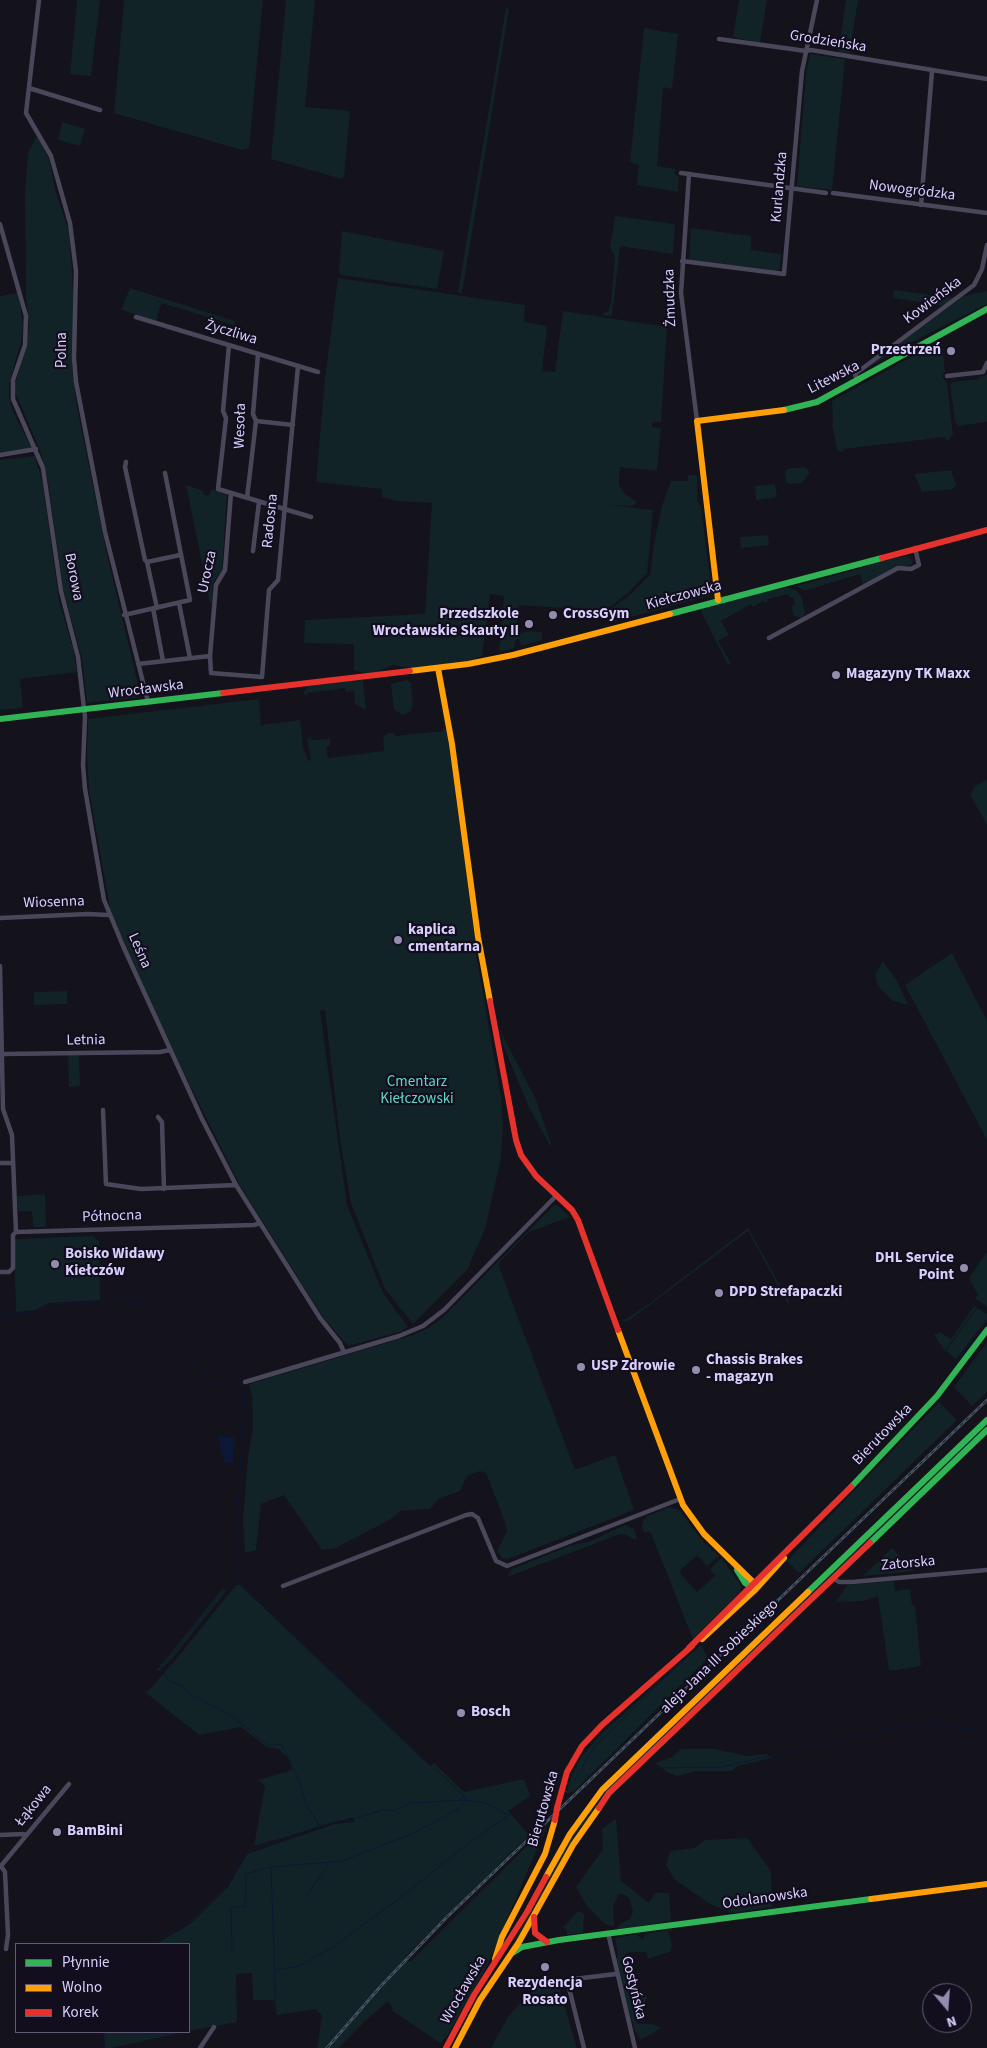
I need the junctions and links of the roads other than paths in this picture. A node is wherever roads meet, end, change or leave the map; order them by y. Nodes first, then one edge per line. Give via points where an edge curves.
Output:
1 (39, 0) edge
2 (817, 0) edge
3 (720, 39) dead end
4 (806, 52) junction
5 (932, 71) junction
6 (987, 79) edge
7 (29, 88) junction
8 (100, 110) dead end
9 (681, 173) dead end
10 (689, 174) junction
11 (792, 189) junction
12 (826, 193) dead end
13 (833, 193) dead end
14 (921, 205) junction
15 (987, 213) edge
16 (0, 224) edge
17 (1, 230) edge
18 (987, 245) edge
19 (682, 261) junction
20 (987, 309) edge
21 (136, 318) dead end
22 (229, 345) junction
23 (258, 354) junction
24 (987, 363) edge
25 (298, 366) junction
26 (318, 372) dead end
27 (947, 376) dead end
28 (857, 381) junction
29 (256, 421) junction
30 (697, 421) junction
31 (293, 425) junction
32 (36, 449) junction
33 (0, 455) edge
34 (126, 462) dead end
35 (165, 473) dead end
36 (231, 493) junction
37 (247, 498) junction
38 (259, 502) junction
39 (284, 509) junction
40 (310, 517) dead end
41 (987, 530) edge
42 (915, 548) junction
43 (253, 551) dead end
44 (180, 555) junction
45 (146, 561) junction
46 (718, 600) junction
47 (179, 603) junction
48 (155, 608) junction
49 (124, 615) junction
50 (769, 638) dead end
51 (210, 656) junction
52 (190, 658) junction
53 (163, 661) junction
54 (138, 664) junction
55 (438, 668) junction
56 (296, 685) joint
57 (148, 702) junction
58 (84, 709) junction
59 (0, 718) edge
60 (109, 915) junction
61 (0, 918) edge
62 (0, 966) edge
63 (0, 982) edge
64 (1, 1045) edge
65 (170, 1050) junction
66 (3, 1054) junction
67 (1, 1109) edge
68 (103, 1110) dead end
69 (158, 1117) dead end
70 (0, 1163) edge
71 (13, 1163) junction
72 (236, 1185) junction
73 (164, 1188) junction
74 (556, 1196) junction
75 (260, 1223) junction
76 (16, 1232) junction
77 (0, 1272) edge
78 (987, 1330) edge
79 (343, 1350) junction
80 (245, 1382) dead end
81 (987, 1420) edge
82 (987, 1430) edge
83 (680, 1499) junction
84 (987, 1570) edge
85 (833, 1578) junction
86 (283, 1586) dead end
87 (753, 1587) junction
88 (69, 1784) dead end
89 (0, 1835) edge
90 (26, 1836) junction
91 (0, 1866) edge
92 (987, 1884) edge
93 (534, 1916) junction
94 (508, 1928) junction
95 (608, 1934) junction
96 (519, 1942) junction
97 (547, 1942) junction
98 (506, 1945) junction
99 (6, 1949) dead end
100 (512, 1952) junction
101 (494, 1962) junction
102 (499, 1971) junction
103 (616, 1974) junction
104 (214, 2027) dead end
105 (200, 2048) edge
106 (446, 2048) edge
107 (455, 2048) edge
108 (584, 2048) edge
109 (635, 2048) edge

1 - 7 street, Polna
2 - 4 street, Kurlandzka
3 - 4 street, Grodzieńska
4 - 5 street, Grodzieńska via 811,50
4 - 11 street, Kurlandzka
5 - 6 street, Grodzieńska
5 - 14 street
7 - 8 street
7 - 49 street, Polna via 26,113 51,156 70,223 76,271 76,382
9 - 10 street
10 - 11 street
10 - 19 street, Żmudzka
11 - 12 street
11 - 19 street, Kurlandzka via 784,274
13 - 14 street, Nowogródzka
14 - 15 street, Nowogródzka
16 - 17 street, Borowa
17 - 32 street, Borowa via 22,300 26,328 13,380 12,399
18 - 28 street, Kowieńska via 982,269 974,285 854,374
19 - 30 street, Żmudzka via 682,313
20 - 28 street, Litewska
21 - 22 street, Życzliwa
22 - 23 street, Życzliwa
22 - 36 street via 223,412 226,418 218,489
23 - 25 street, Życzliwa
23 - 29 street, Wesoła via 252,414
24 - 27 street via 983,372
25 - 26 street, Życzliwa
25 - 31 street, Radosna
28 - 30 street, Litewska via 827,398 798,408
29 - 31 street
29 - 37 street, Wesoła
30 - 46 street, Żmudzka
31 - 39 street, Radosna
32 - 33 street
32 - 58 street, Borowa via 46,480 61,591 78,656
34 - 45 street
35 - 44 street
36 - 37 street
36 - 51 street, Urocza via 224,570 216,582
37 - 38 street
38 - 39 street
38 - 43 street
39 - 40 street
39 - 51 street, Radosna via 278,580 269,590 262,676 211,673
41 - 42 street, Kiełczowska
42 - 46 street, Kiełczowska
42 - 50 street via 919,566 912,570 898,568
44 - 45 street
44 - 47 street via 190,600
45 - 48 street
46 - 55 street, Kiełczowska via 513,655
47 - 48 street
47 - 52 street
48 - 49 street
48 - 53 street
49 - 54 street, Polna
51 - 52 street
52 - 53 street
53 - 54 street
54 - 57 street, Polna
55 - 56 street, Kiełczowska
55 - 74 street via 478,937 514,1134 527,1164
56 - 57 street, Wrocławska
57 - 58 street, Wrocławska
58 - 59 street, Wrocławska
58 - 60 street, Leśna via 85,789
60 - 61 street, Wiosenna
60 - 65 street, Leśna
62 - 63 street
63 - 64 street
64 - 66 street
65 - 66 street, Letnia
65 - 72 street, Leśna
66 - 67 street
67 - 71 street via 12,1135
68 - 73 street via 106,1184 141,1189
69 - 73 street via 162,1122
70 - 71 street
71 - 76 street
72 - 73 street
72 - 75 street, Leśna
74 - 79 street via 433,1320 408,1332
74 - 83 street via 578,1220
75 - 76 street, Północna
75 - 79 street, Leśna
76 - 77 street via 13,1235 13,1268 9,1272
78 - 87 street, Bierutowska via 926,1408 778,1566
79 - 80 street
81 - 98 street, aleja Jana III Sobieskiego via 610,1781 576,1826
82 - 85 street, aleja Jana III Sobieskiego
83 - 86 street via 507,1566 496,1562 478,1518 466,1515
83 - 87 street via 704,1534
84 - 85 street, Zatorska via 852,1582 839,1582
85 - 93 street, aleja Jana III Sobieskiego via 609,1793 573,1845
87 - 94 street, Bierutowska, bridge via 582,1746 567,1772 545,1854
88 - 90 street, Łąkowa
89 - 90 street
90 - 91 street, Łąkowa
91 - 99 street via 5,1872
92 - 95 street, Odolanowska
93 - 96 street, aleja Jana III Sobieskiego
93 - 97 street via 535,1934
94 - 98 street, Bierutowska
94 - 101 street, Bierutowska via 495,1952
95 - 97 street, Odolanowska
95 - 103 street, Gostyńska
96 - 97 street, Odolanowska
96 - 98 street, Odolanowska
96 - 100 street, Wrocławska
97 - 100 street, Odolanowska
98 - 101 street, Wrocławska
98 - 102 street, Wrocławska
100 - 102 street, Wrocławska
101 - 106 street, Wrocławska
102 - 107 street, Wrocławska
103 - 108 street via 574,1979 568,1984
103 - 109 street, Gostyńska
104 - 105 street

